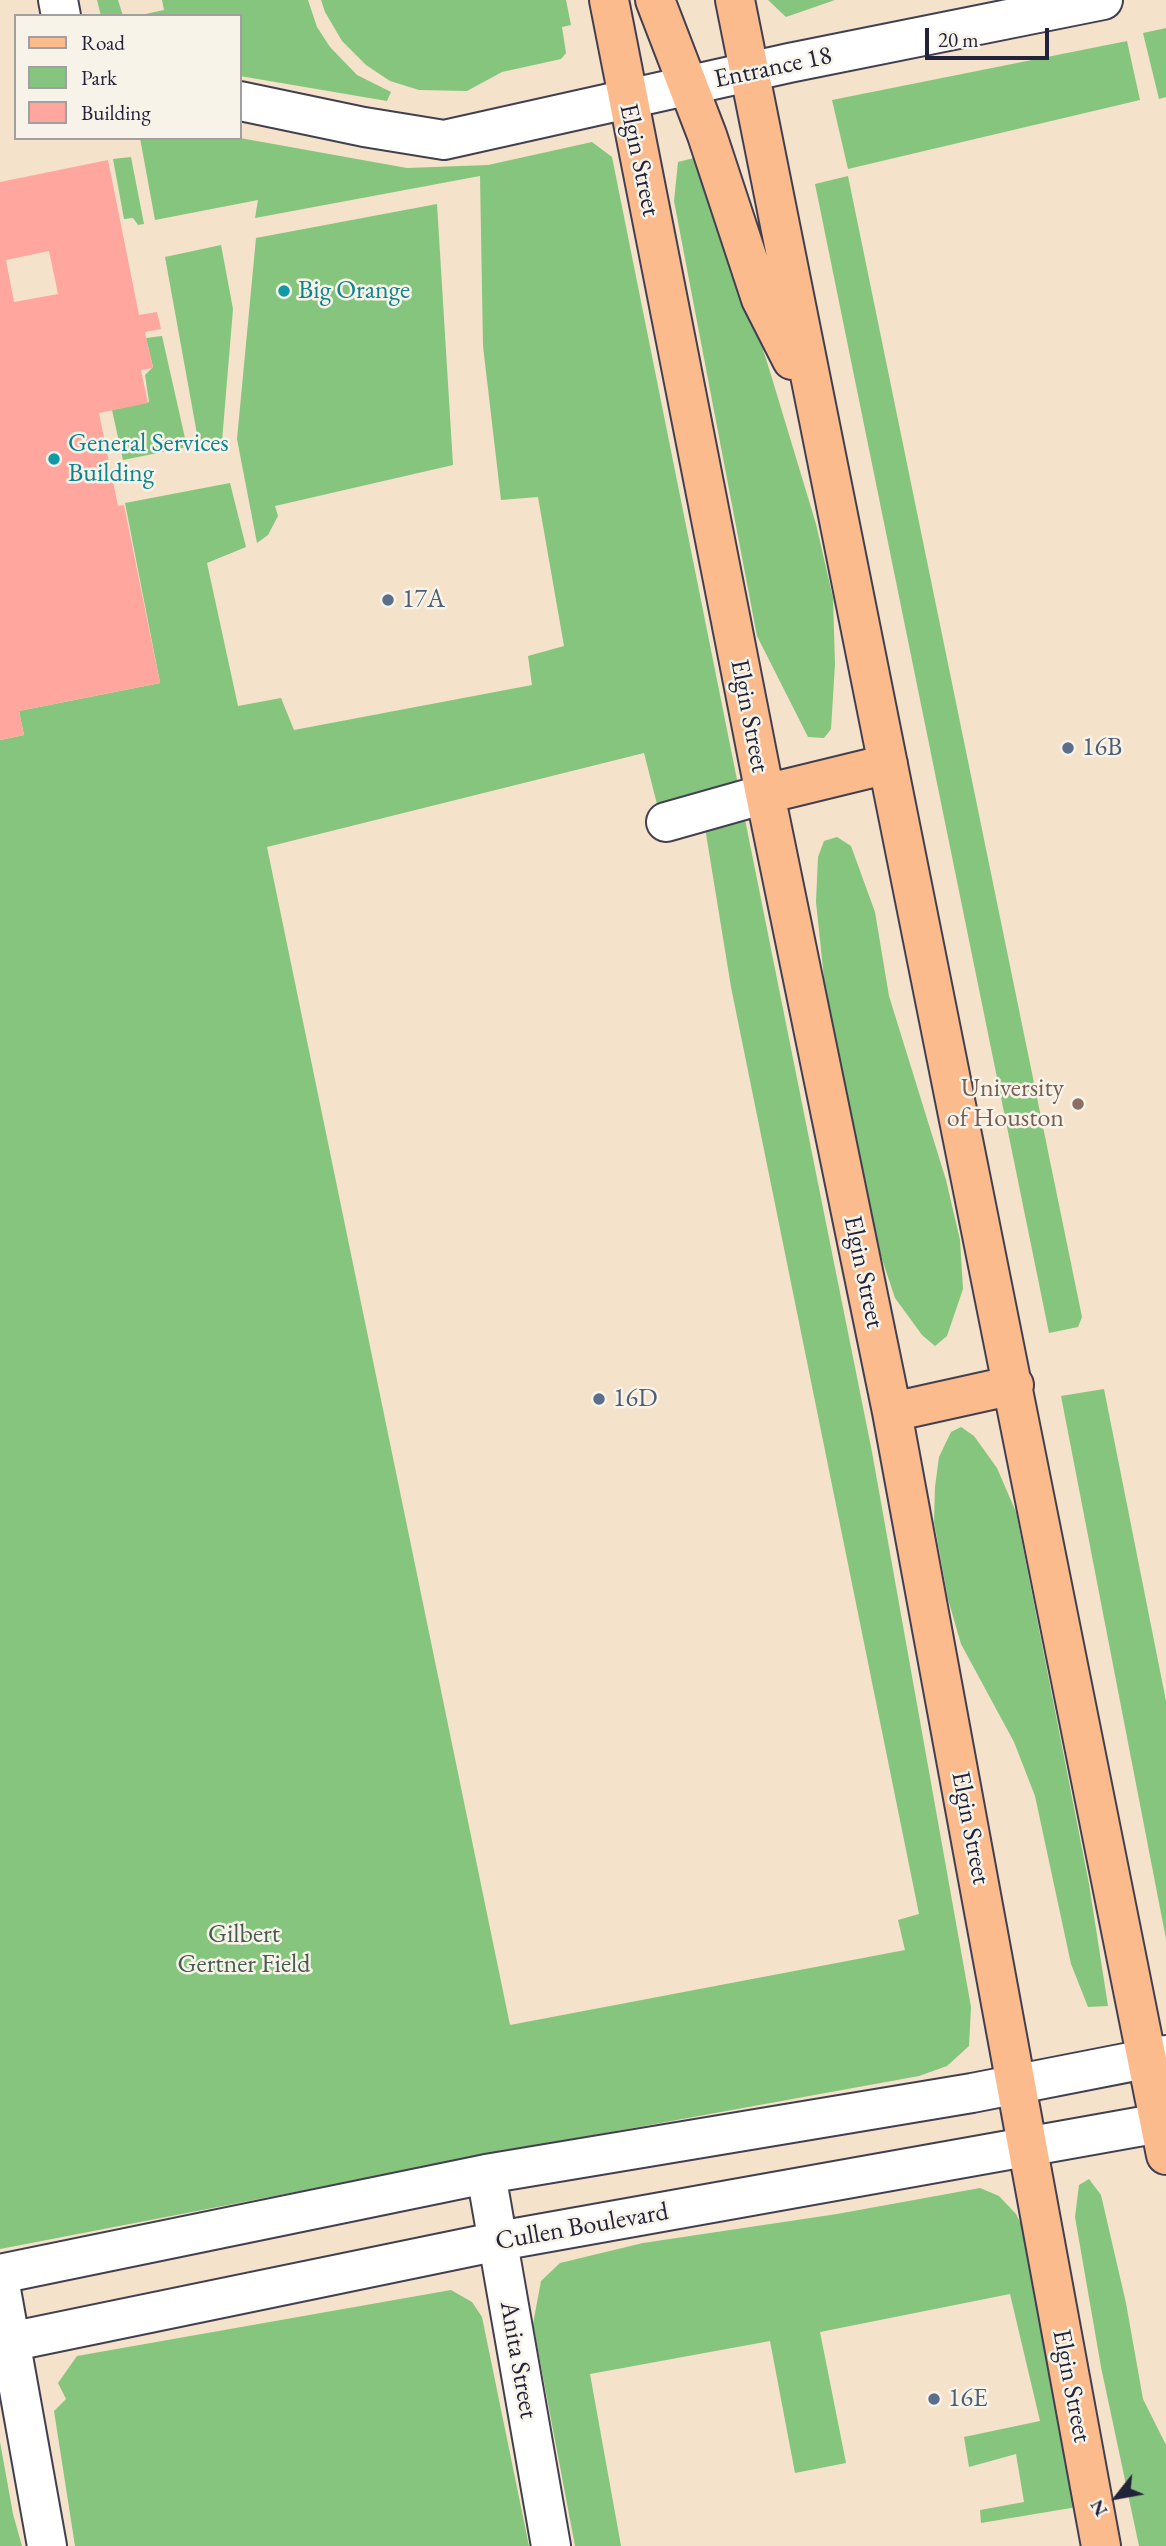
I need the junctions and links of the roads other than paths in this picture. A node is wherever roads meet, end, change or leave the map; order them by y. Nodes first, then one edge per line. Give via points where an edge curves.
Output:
1 (609, 0) edge
2 (655, 0) edge
3 (734, 0) edge
4 (1103, 0) edge
5 (748, 72) junction
6 (689, 86) junction
7 (242, 101) edge
8 (627, 101) junction
9 (813, 399) junction
10 (888, 764) junction
11 (765, 794) junction
12 (666, 822) dead end
13 (1014, 1385) junction
14 (892, 1412) junction
15 (1156, 2057) edge
16 (1014, 2084) junction
17 (1164, 2134) edge
18 (1026, 2149) junction
19 (486, 2174) junction
20 (499, 2241) junction
21 (0, 2274) edge
22 (0, 2284) edge
23 (6, 2343) edge
24 (47, 2546) edge
25 (551, 2546) edge
26 (1101, 2546) edge

1 - 8 main road, Elgin Street
2 - 6 main road
3 - 5 main road
4 - 5 street, Entrance 18
5 - 6 street, Entrance 18
5 - 9 main road
6 - 8 street, Entrance 18
6 - 9 main road via 761,299
7 - 8 street, Entrance 18 via 444,140
8 - 11 main road, Elgin Street
9 - 10 main road
10 - 11 main road
10 - 13 main road
11 - 12 street
11 - 14 main road, Elgin Street
13 - 14 main road
13 - 15 main road
14 - 16 main road, Elgin Street
15 - 16 street
15 - 17 main road
16 - 18 main road, Elgin Street
16 - 19 street
17 - 18 street, Cullen Boulevard
18 - 20 street, Cullen Boulevard
18 - 26 main road, Elgin Street
19 - 20 street, Anita Street
19 - 21 street
20 - 23 street, Cullen Boulevard
20 - 25 street, Anita Street
22 - 23 street
23 - 24 street

